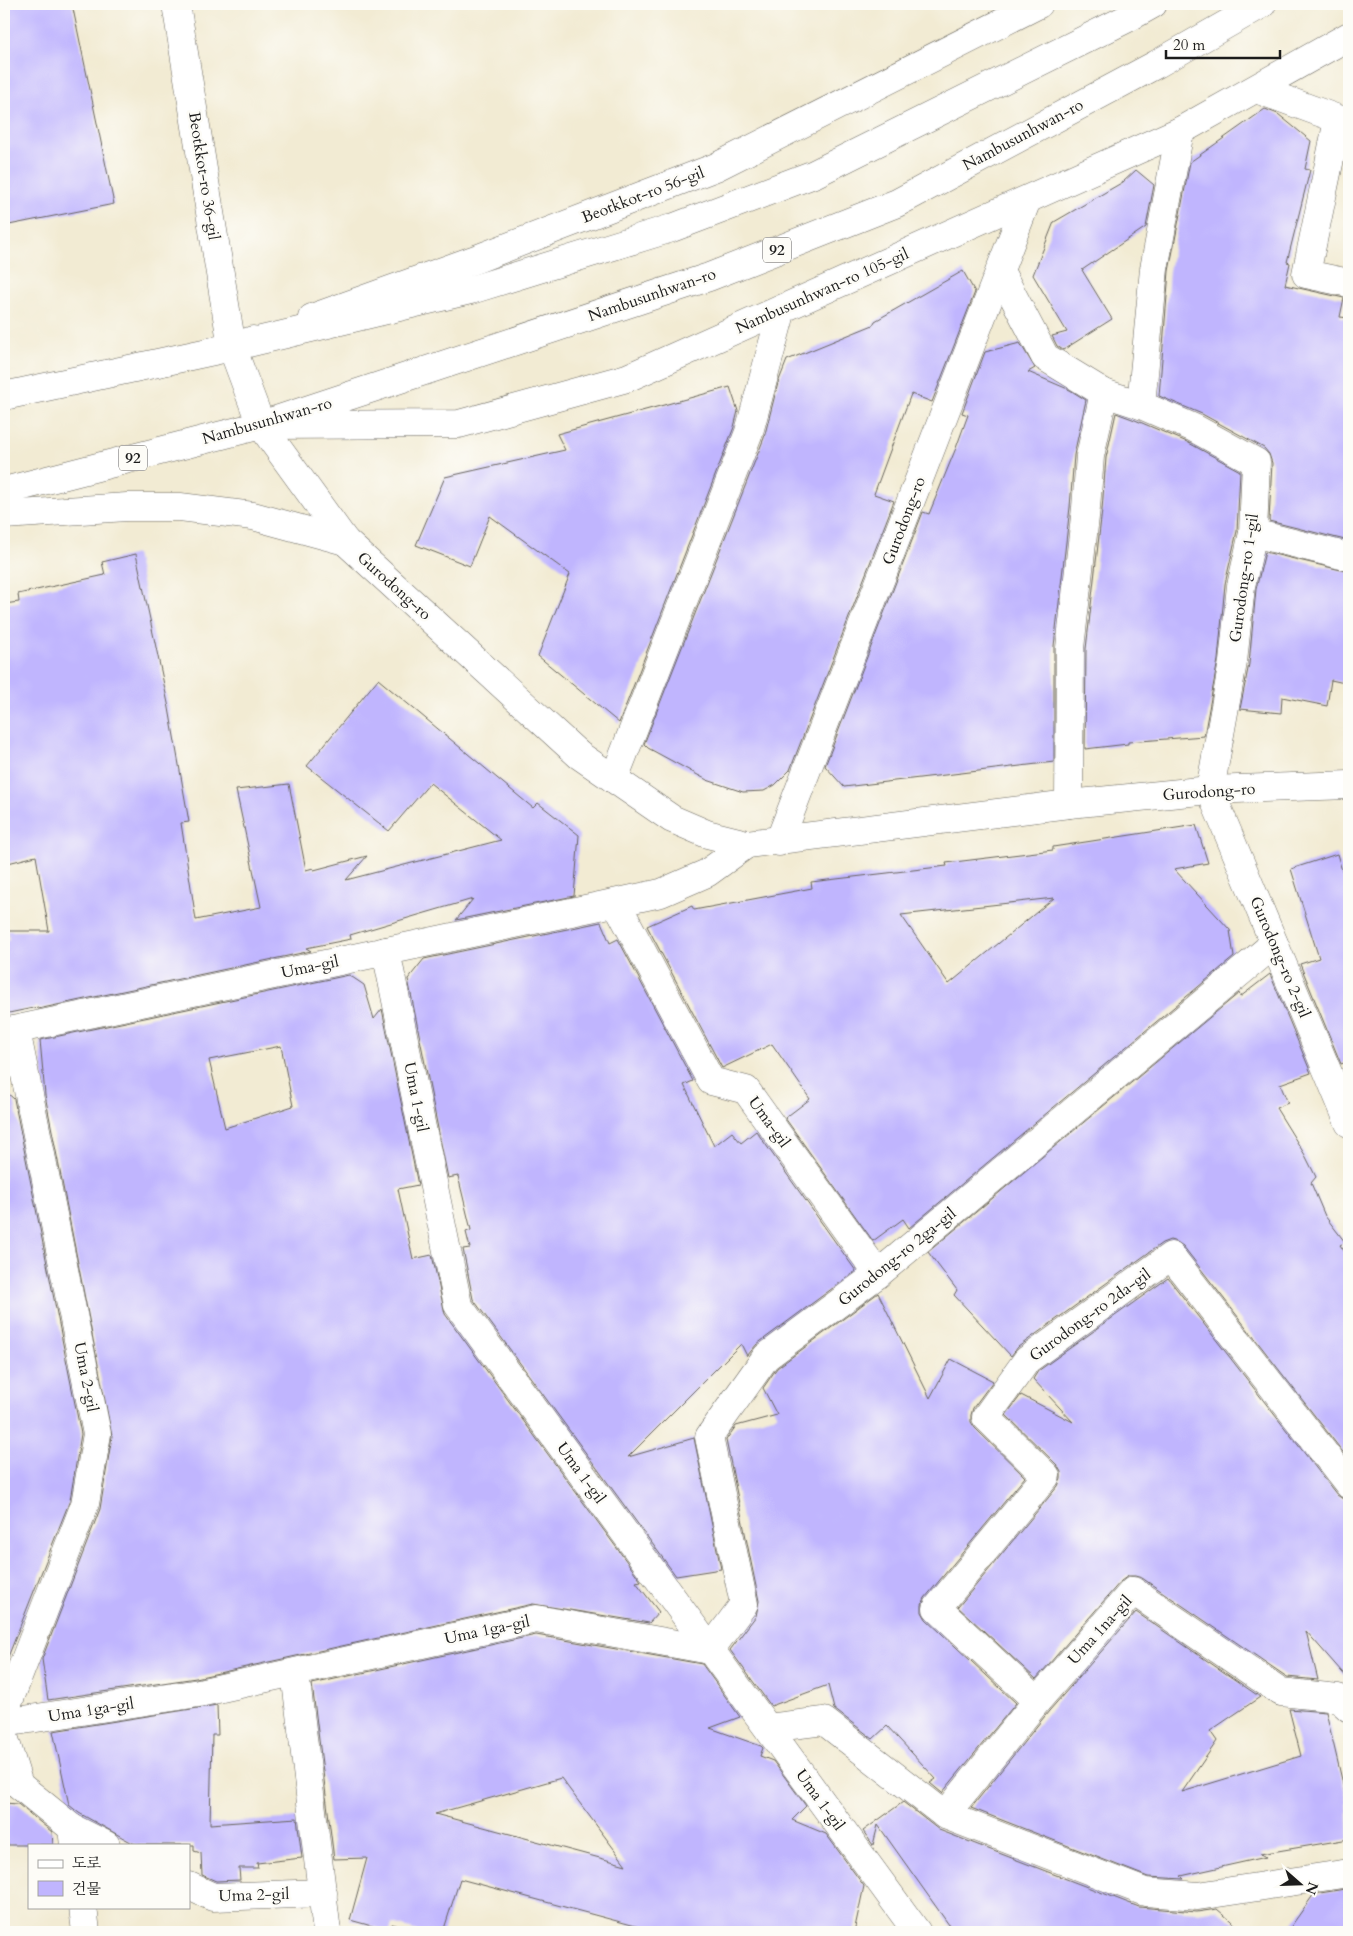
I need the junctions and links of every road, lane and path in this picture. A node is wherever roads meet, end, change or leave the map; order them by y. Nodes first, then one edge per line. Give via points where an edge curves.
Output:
1 (176, 4) edge
2 (1038, 4) edge
3 (1153, 4) edge
4 (1262, 4) edge
5 (1349, 36) edge
6 (1256, 89) junction
7 (1344, 122) edge
8 (1180, 132) junction
9 (1027, 200) junction
10 (1000, 271) junction
11 (1349, 283) edge
12 (782, 309) junction
13 (232, 347) junction
14 (1104, 393) junction
15 (4, 396) edge
16 (1141, 405) junction
17 (261, 425) junction
18 (4, 491) edge
19 (4, 515) edge
20 (1253, 533) junction
21 (345, 541) junction
22 (1349, 557) edge
23 (614, 779) junction
24 (1349, 786) edge
25 (1210, 790) junction
26 (1069, 804) junction
27 (779, 842) junction
28 (747, 844) junction
29 (617, 904) junction
30 (1274, 944) junction
31 (386, 951) junction
32 (10, 1031) edge
33 (1342, 1085) edge
34 (1349, 1123) edge
35 (878, 1274) junction
36 (1349, 1484) edge
37 (710, 1650) junction
38 (295, 1673) junction
39 (1036, 1701) junction
40 (1349, 1708) edge
41 (4, 1714) edge
42 (4, 1724) edge
43 (768, 1728) junction
44 (4, 1736) edge
45 (11, 1784) edge
46 (945, 1815) junction
47 (73, 1836) edge
48 (102, 1844) edge
49 (1349, 1873) edge
50 (190, 1886) edge
51 (323, 1893) junction
52 (83, 1908) edge
53 (86, 1932) edge
54 (328, 1932) edge
55 (918, 1932) edge

1 - 13 street, Beotkkot-ro 36-gil
2 - 13 street, Beotkkot-ro 56-gil via 716,167 479,258
3 - 13 street via 814,174 672,228 470,290
4 - 17 street, Nambusunhwan-ro / 92 via 897,203 709,277
5 - 6 street, Nambusunhwan-ro 105-gil
6 - 7 street
6 - 8 street, Nambusunhwan-ro 105-gil
7 - 11 street via 1306,274
8 - 9 street, Nambusunhwan-ro 105-gil
8 - 16 street via 1154,269
9 - 10 street, Gurodong-ro
9 - 12 street, Nambusunhwan-ro 105-gil
10 - 14 street, Gurodong-ro 1-gil via 1046,357
10 - 27 street, Gurodong-ro
12 - 17 street, Nambusunhwan-ro 105-gil via 627,378 459,424
12 - 23 street via 749,432
13 - 15 street
13 - 17 street, Gurodong-ro
14 - 16 street, Gurodong-ro 1-gil
14 - 26 street via 1090,456 1070,648
16 - 20 street, Gurodong-ro 1-gil via 1194,428 1256,462
17 - 18 street, Nambusunhwan-ro / 92
17 - 21 street, Gurodong-ro
19 - 21 street via 180,507 252,516
20 - 22 street
20 - 25 street, Gurodong-ro 1-gil via 1241,586 1233,662
21 - 23 street, Gurodong-ro via 579,755
23 - 28 street, Gurodong-ro via 672,819 706,834
24 - 25 street, Gurodong-ro
25 - 26 street, Gurodong-ro
25 - 30 street, Gurodong-ro 2-gil
26 - 27 street, Gurodong-ro
27 - 28 street, Gurodong-ro
28 - 29 street, Uma-gil via 699,876 661,893
29 - 31 street, Uma-gil
29 - 35 street, Uma-gil via 711,1081 746,1090
30 - 33 street, Gurodong-ro 2-gil
30 - 35 street, Gurodong-ro 2ga-gil
31 - 32 street, Uma-gil
31 - 37 street, Uma 1-gil via 458,1305
32 - 41 street, Uma 2-gil via 97,1434 85,1504
33 - 34 street, Gurodong-ro 2-gil
35 - 37 street, Gurodong-ro 2ga-gil via 766,1357 709,1438 744,1604
36 - 39 street, Gurodong-ro 2da-gil via 1171,1256 1027,1360 986,1418 1046,1476 937,1608
37 - 38 street, Uma 1ga-gil via 536,1619
37 - 43 street, Uma 1-gil
38 - 42 street, Uma 1ga-gil via 199,1693
38 - 51 street
39 - 40 street, Uma 1na-gil via 1133,1591 1281,1692 1338,1698
39 - 46 street, Uma 1na-gil
43 - 46 street via 824,1721
43 - 55 street, Uma 1-gil
44 - 45 street
45 - 47 street
46 - 49 street via 1145,1892 1198,1896
47 - 48 street
50 - 51 street, Uma 2-gil via 213,1897
51 - 54 street
52 - 53 street

